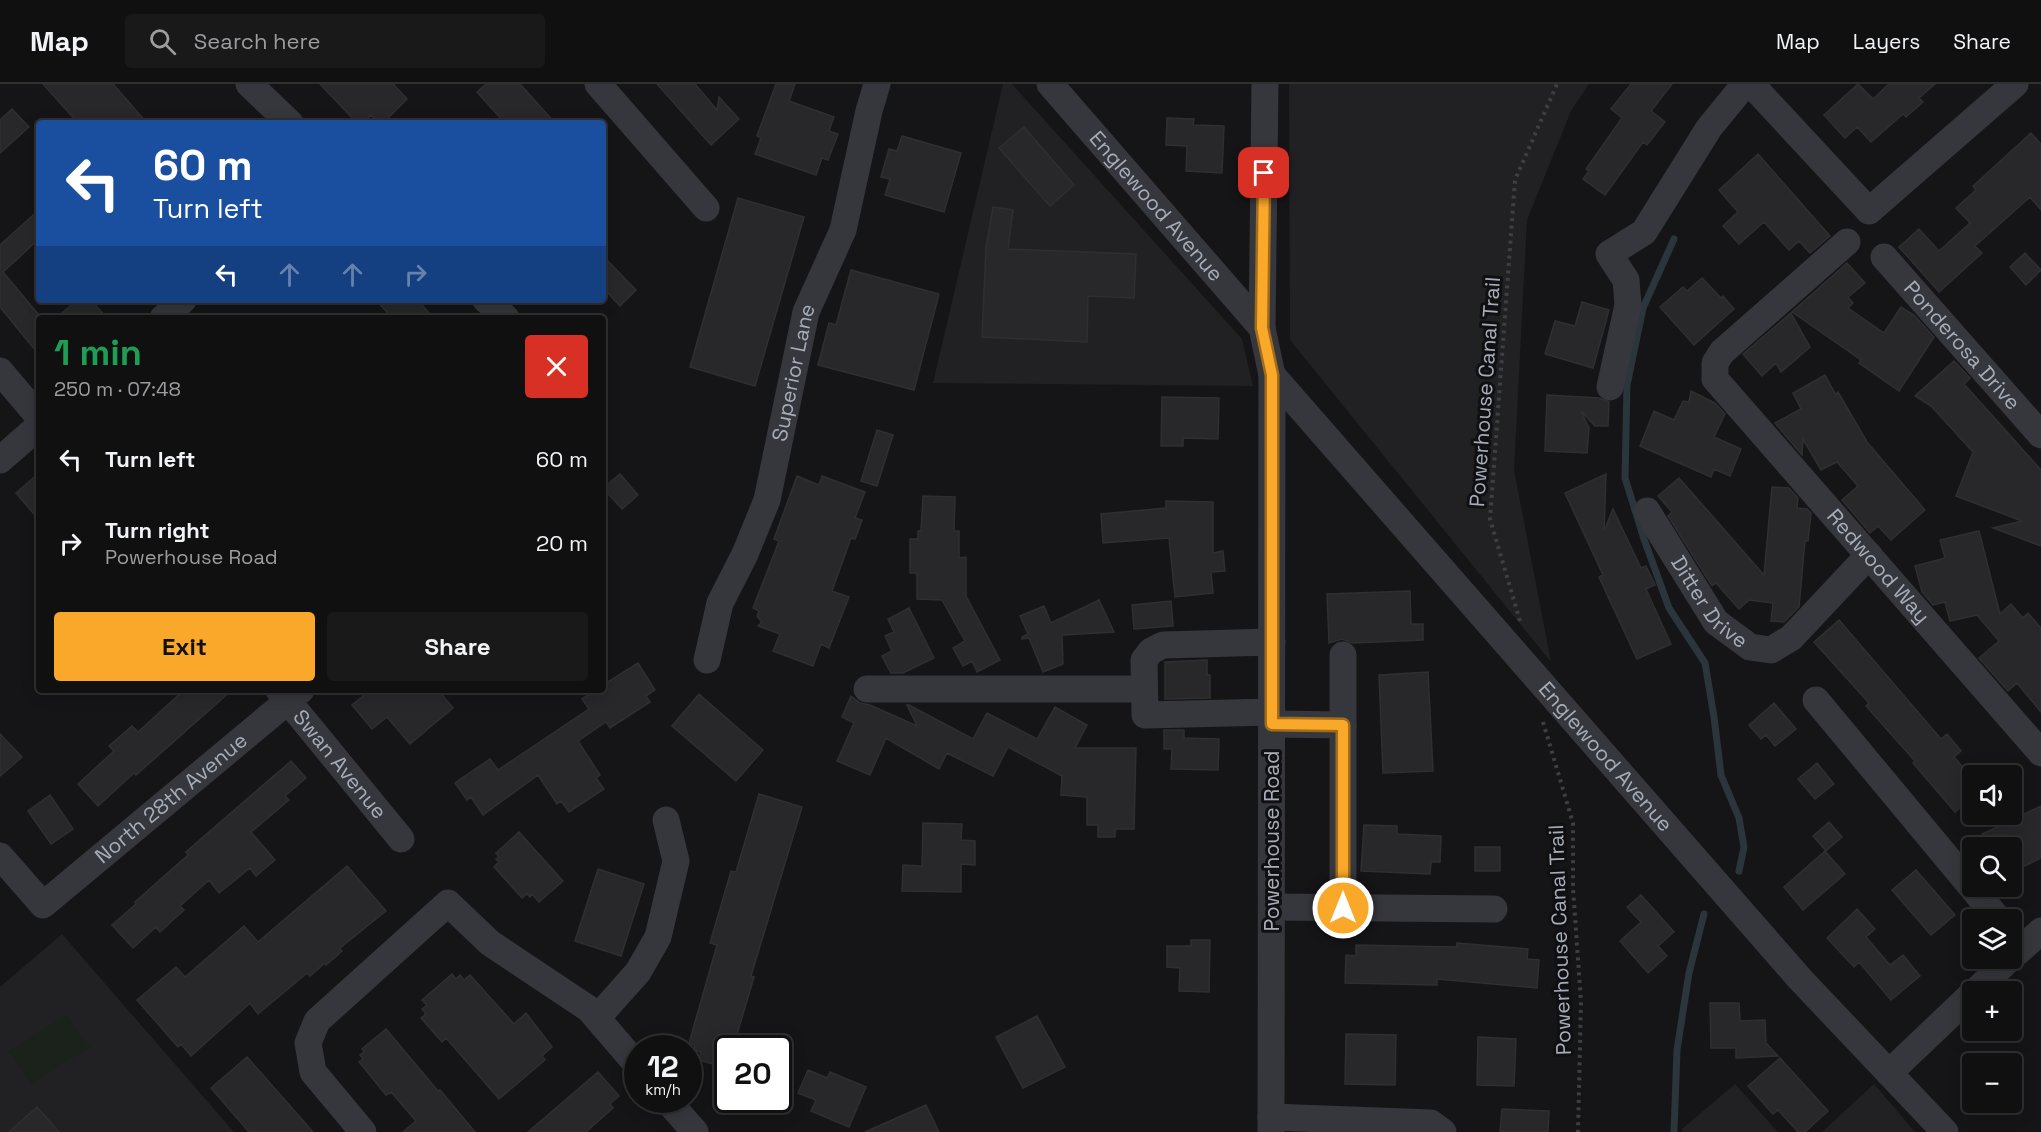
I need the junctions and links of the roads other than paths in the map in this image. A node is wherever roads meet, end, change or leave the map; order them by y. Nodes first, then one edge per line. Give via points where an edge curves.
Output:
1 (249, 84) edge
2 (598, 84) edge
3 (877, 84) edge
4 (1050, 84) edge
5 (1265, 84) edge
6 (1745, 84) edge
7 (1751, 84) edge
8 (2015, 84) edge
9 (287, 120) edge
10 (706, 208) dead end
11 (1847, 242) dead end
12 (1884, 257) dead end
13 (180, 303) edge
14 (489, 303) edge
15 (166, 315) edge
16 (503, 315) edge
17 (1262, 328) junction
18 (0, 371) edge
19 (1272, 375) junction
20 (1610, 387) dead end
21 (36, 413) edge
22 (36, 429) edge
23 (2041, 435) edge
24 (0, 460) edge
25 (1647, 511) dead end
26 (1869, 555) junction
27 (1272, 642) junction
28 (1343, 656) dead end
29 (707, 660) dead end
30 (867, 689) dead end
31 (1144, 689) junction
32 (290, 694) edge
33 (1816, 700) dead end
34 (1272, 718) junction
35 (1343, 725) junction
36 (2041, 753) edge
37 (666, 820) dead end
38 (401, 839) dead end
39 (0, 856) edge
40 (1272, 907) junction
41 (1343, 908) junction
42 (1494, 909) dead end
43 (1990, 909) edge
44 (1997, 969) edge
45 (1985, 981) edge
46 (1962, 1004) edge
47 (597, 1018) junction
48 (624, 1050) edge
49 (1889, 1073) junction
50 (1271, 1124) edge
51 (363, 1132) edge
52 (1443, 1132) edge
53 (1945, 1132) edge

1 - 9 street
2 - 10 street
3 - 29 street, Superior Lane via 843,230 806,312 767,500 720,603
4 - 17 street, Englewood Avenue
5 - 17 street, Powerhouse Road
6 - 20 street via 1709,128 1644,232 1609,254 1626,280 1628,305
7 - 8 street via 1869,211
11 - 26 street, Redwood Way via 1722,352 1715,363 1715,379
12 - 23 street, Ponderosa Drive
13 - 15 street
14 - 16 street
17 - 19 street, Powerhouse Road
18 - 21 street
19 - 27 street, Powerhouse Road
19 - 49 street, Englewood Avenue via 1800,979
22 - 24 street
25 - 26 street, Ditter Drive via 1716,622 1750,647 1771,650 1791,638
26 - 36 street, Redwood Way
27 - 31 street via 1163,645 1144,660
27 - 34 street, Powerhouse Road
28 - 35 street
30 - 31 street
31 - 34 street via 1144,716
32 - 38 street, Swan Avenue
32 - 39 street, North 28th Avenue via 43,905
33 - 43 street
34 - 35 street
34 - 40 street, Powerhouse Road
35 - 41 street
37 - 47 street via 676,861 658,937 638,972
40 - 41 street
40 - 50 street, Powerhouse Road
41 - 42 street
44 - 45 street
46 - 49 street
47 - 48 street
47 - 51 street via 490,943 448,903 317,1021 308,1043 313,1072
49 - 53 street, Englewood Avenue
50 - 52 street via 1431,1123

